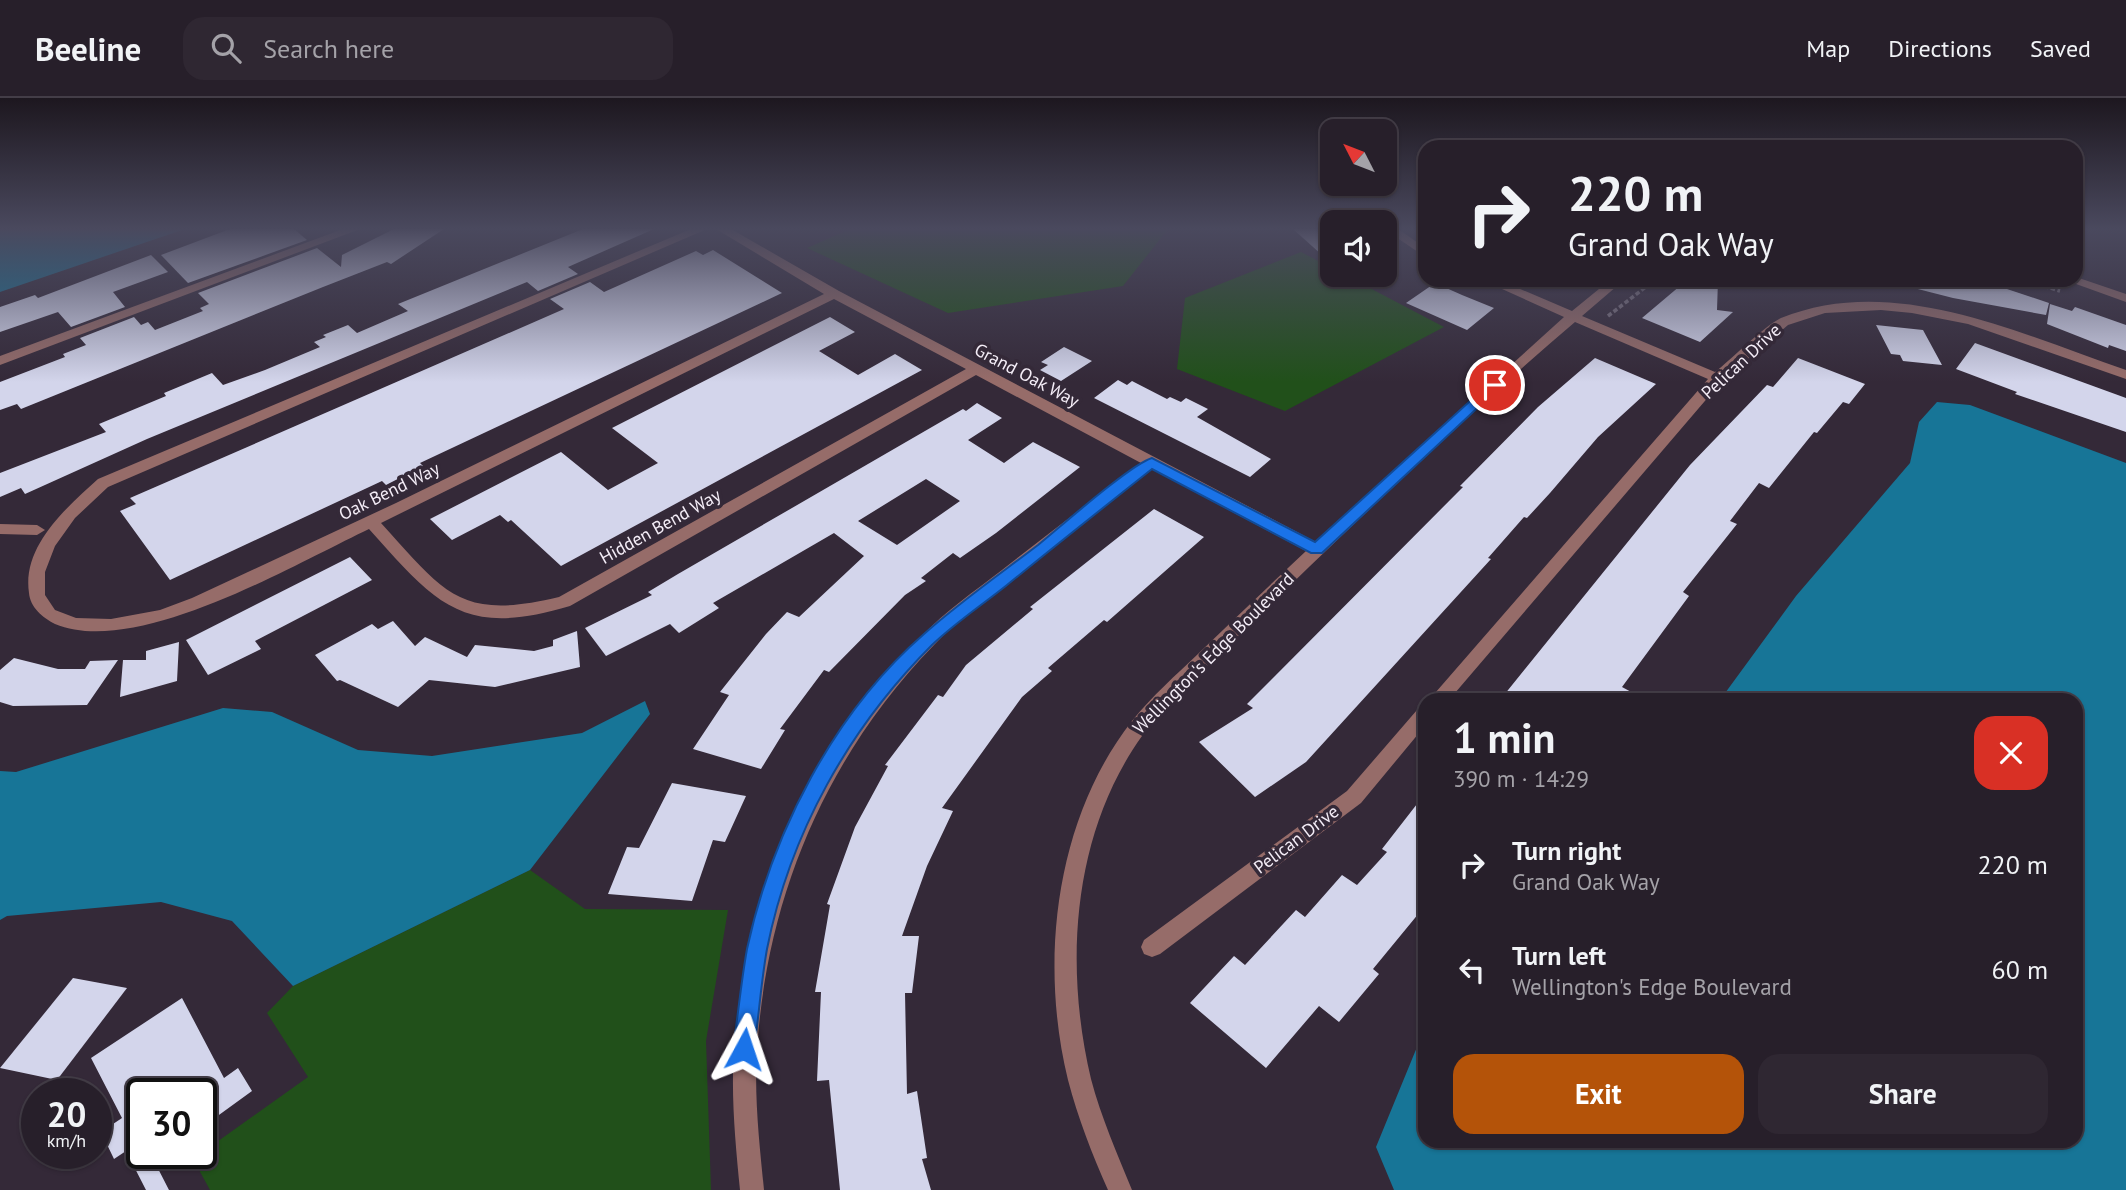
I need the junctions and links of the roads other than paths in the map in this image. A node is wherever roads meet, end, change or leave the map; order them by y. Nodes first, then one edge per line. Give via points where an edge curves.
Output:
1 (217, 280) edge
2 (581, 280) edge
3 (810, 280) edge
4 (2083, 284) edge
5 (1504, 287) edge
6 (1609, 287) edge
7 (834, 294) junction
8 (2126, 298) edge
9 (1572, 316) junction
10 (0, 361) edge
11 (976, 369) junction
12 (2126, 375) edge
13 (1717, 378) junction
14 (1152, 463) junction
15 (371, 522) junction
16 (0, 529) edge
17 (37, 530) junction
18 (25, 545) dead end
19 (1317, 549) junction
20 (24, 603) dead end
21 (1443, 693) edge
22 (1418, 722) edge
23 (1152, 947) dead end
24 (752, 1190) edge
25 (1120, 1190) edge

1 - 10 street
2 - 17 street via 103,483 56,512
3 - 7 street, Grand Oak Way
4 - 8 street
5 - 9 street
6 - 9 street, Wellington's Edge Boulevard
7 - 11 street, Grand Oak Way
7 - 15 street, Oak Bend Way
9 - 13 street
9 - 19 street, Wellington's Edge Boulevard
11 - 14 street, Grand Oak Way
11 - 15 street, Hidden Bend Way via 564,602 537,610 486,614 448,602
12 - 13 street, Pelican Drive via 1971,321 1912,309 1851,306 1783,322
13 - 21 street, Pelican Drive
14 - 19 street, Grand Oak Way
14 - 24 street via 929,639 875,698 826,770 796,827 757,949 743,1074
15 - 20 street, Oak Bend Way via 188,607 143,620 72,625 48,620
16 - 17 street
17 - 18 street
19 - 25 street, Wellington's Edge Boulevard via 1147,715 1108,773 1088,819 1073,870 1066,918 1069,1019 1085,1100
22 - 23 street, Pelican Drive via 1354,797

